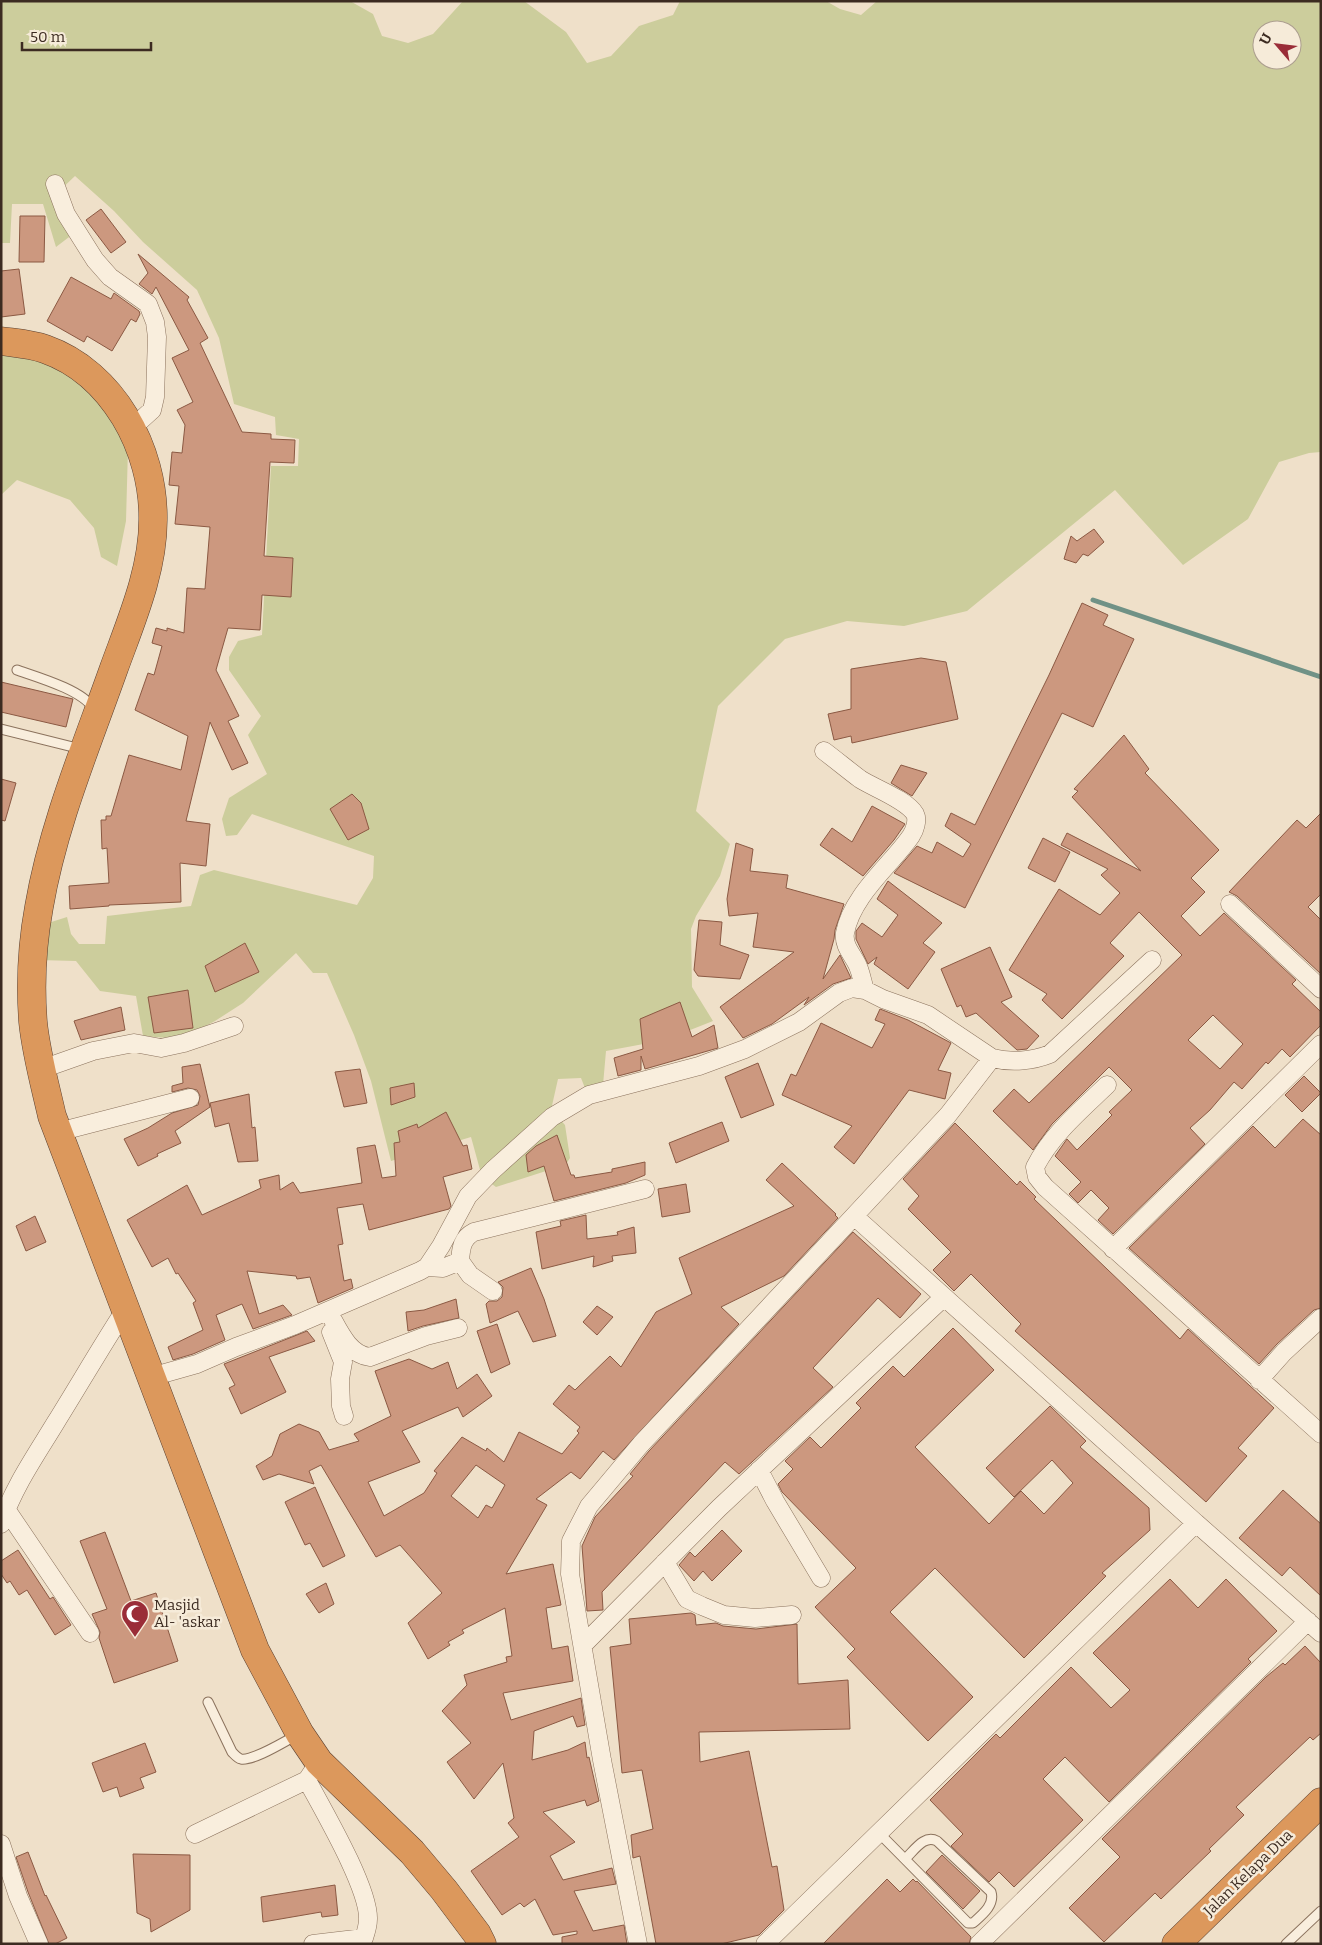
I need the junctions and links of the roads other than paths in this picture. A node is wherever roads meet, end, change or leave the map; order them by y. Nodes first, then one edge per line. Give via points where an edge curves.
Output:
1 (55, 184) dead end
2 (1, 341) edge
3 (131, 429) junction
4 (17, 670) dead end
5 (97, 715) junction
6 (1, 729) edge
7 (84, 750) junction
8 (824, 751) dead end
9 (1230, 904) dead end
10 (1152, 960) dead end
11 (1321, 989) edge
12 (865, 990) junction
13 (234, 1026) dead end
14 (1321, 1044) edge
15 (992, 1058) junction
16 (42, 1069) junction
17 (1107, 1085) dead end
18 (190, 1098) dead end
19 (58, 1132) junction
20 (645, 1190) dead end
21 (854, 1216) junction
22 (1113, 1249) junction
23 (460, 1261) junction
24 (427, 1267) junction
25 (493, 1290) dead end
26 (944, 1297) junction
27 (126, 1310) junction
28 (325, 1312) junction
29 (1321, 1318) edge
30 (458, 1328) dead end
31 (151, 1377) junction
32 (1259, 1380) junction
33 (344, 1416) dead end
34 (1321, 1434) edge
35 (760, 1470) junction
36 (4, 1516) edge
37 (1196, 1523) junction
38 (665, 1562) junction
39 (821, 1578) dead end
40 (792, 1615) dead end
41 (1314, 1627) edge
42 (90, 1633) dead end
43 (583, 1645) junction
44 (208, 1702) dead end
45 (300, 1734) junction
46 (313, 1771) junction
47 (1321, 1802) edge
48 (879, 1833) junction
49 (195, 1834) dead end
50 (1, 1844) edge
51 (905, 1859) junction
52 (1321, 1911) edge
53 (365, 1941) edge
54 (39, 1944) edge
55 (313, 1944) edge
56 (482, 1944) edge
57 (638, 1944) edge
58 (765, 1944) edge
59 (979, 1944) edge
60 (1176, 1944) edge
61 (1286, 1944) edge

1 - 3 street via 66,214 95,260 110,277 148,304 154,322 157,337 152,410
2 - 3 highway via 43,348 68,359 97,381 116,402
3 - 5 highway via 150,479 154,520 136,609
4 - 5 lane via 77,694 89,702
5 - 7 highway
6 - 7 lane
7 - 16 highway via 54,839 39,908 32,966 33,1022
8 - 12 street via 862,780 907,806 916,818 912,835 876,877 852,913 846,930 844,940 858,966
9 - 11 street
10 - 15 street via 1050,1054 1038,1059 1004,1061
12 - 15 street via 928,1015
12 - 24 street via 852,988 839,993 799,1022 745,1049 699,1066 590,1095 552,1116 468,1196
13 - 16 street via 161,1048 134,1043 93,1051
14 - 22 street
15 - 21 street via 948,1115
16 - 19 highway
17 - 22 street via 1060,1131 1035,1167 1045,1187
18 - 19 street
19 - 27 highway
20 - 23 street via 474,1232 463,1242
21 - 26 street
21 - 43 street via 641,1444 589,1506 571,1541 570,1574
22 - 32 street
23 - 24 street via 443,1268
23 - 25 street via 470,1275
24 - 28 street
26 - 35 street
26 - 37 street
27 - 31 highway
27 - 36 street via 23,1474
28 - 30 street via 353,1349 362,1356 370,1357
28 - 31 street via 197,1364
28 - 33 street via 343,1362 340,1379
29 - 32 street
31 - 45 highway via 255,1650
32 - 34 street
35 - 38 street
35 - 39 street
36 - 42 street
37 - 41 street
37 - 48 street
38 - 40 street via 687,1599 702,1606 724,1615 755,1618
38 - 43 street
41 - 59 street
43 - 57 street
44 - 45 lane via 237,1757 253,1757
45 - 46 highway
46 - 49 street
46 - 53 street via 334,1830 364,1894 368,1918
46 - 56 highway via 412,1852
47 - 60 highway, Jalan Kelapa Dua
48 - 51 lane
48 - 58 street
50 - 54 street via 18,1896
51 - 51 lane via 925,1840 937,1841 991,1892 993,1898 973,1923 968,1923
52 - 61 lane
53 - 55 street

